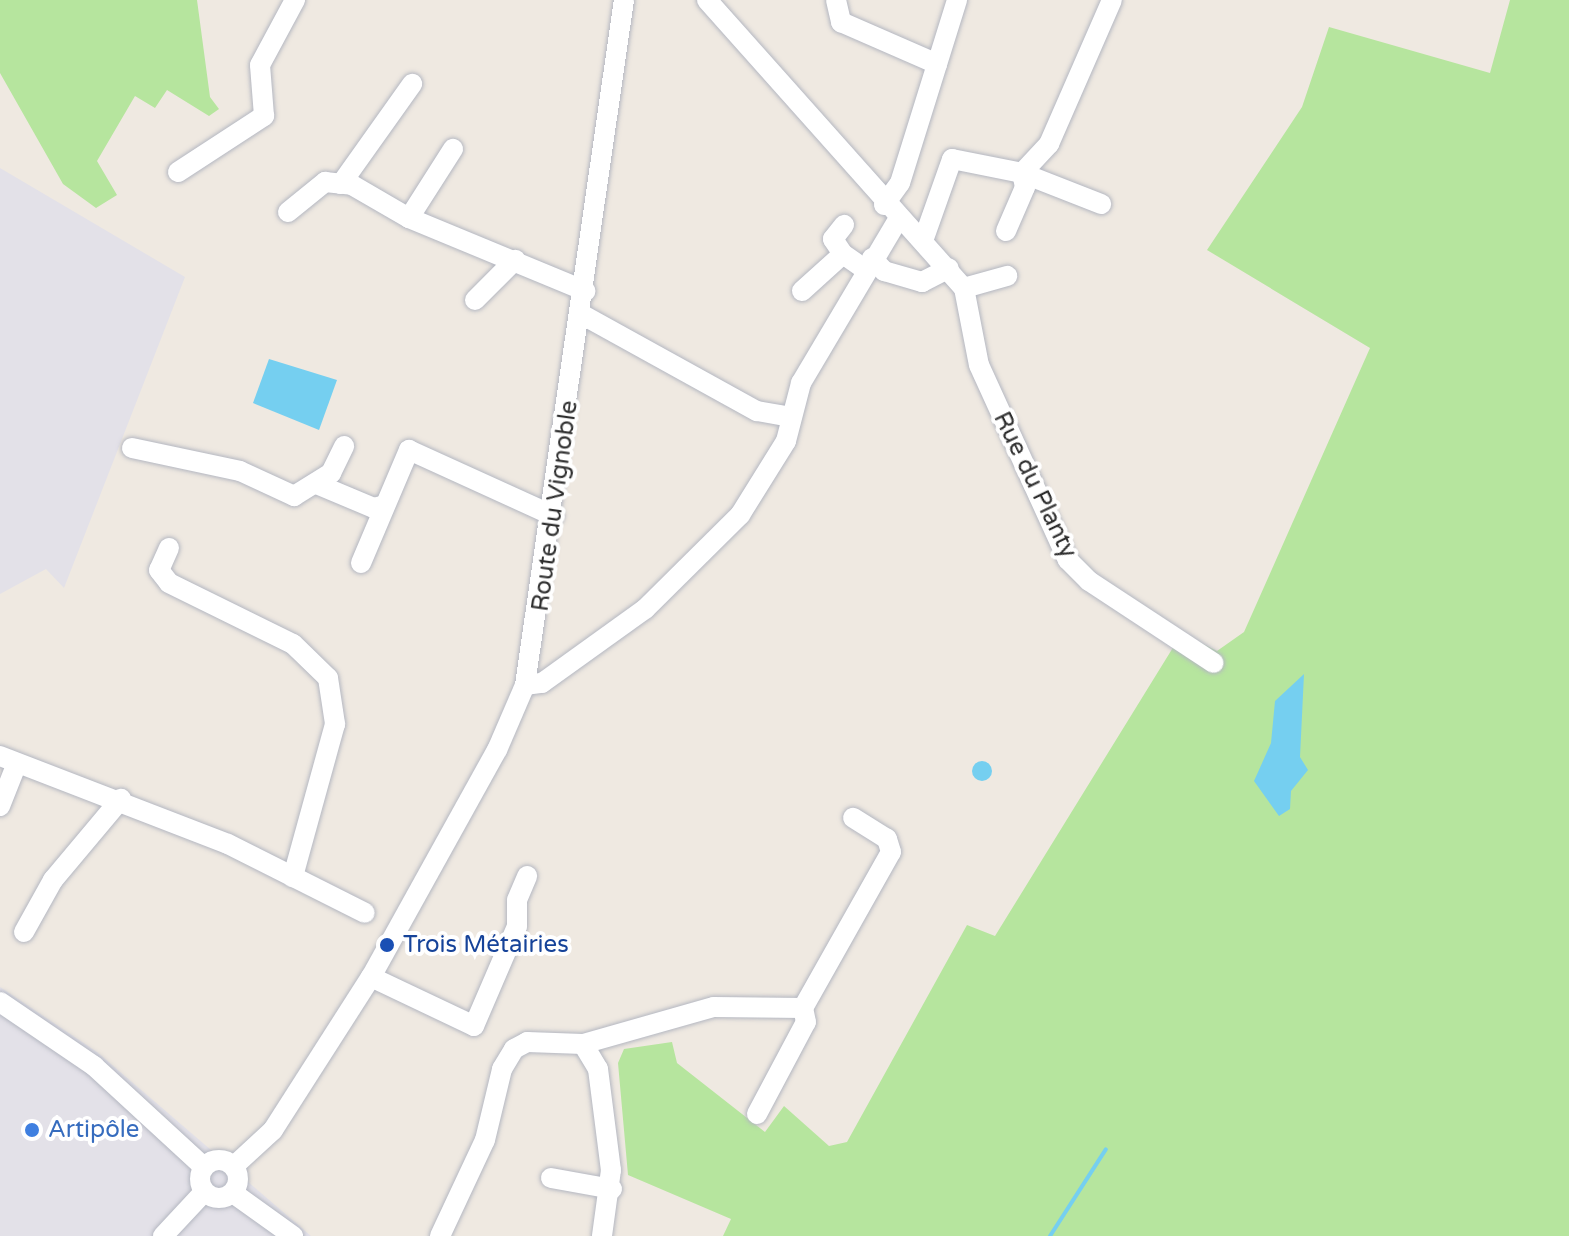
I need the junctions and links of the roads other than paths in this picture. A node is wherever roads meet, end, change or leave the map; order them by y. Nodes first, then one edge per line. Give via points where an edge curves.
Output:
1 (295, 0) edge
2 (624, 0) edge
3 (707, 0) edge
4 (836, 0) edge
5 (957, 0) edge
6 (1112, 0) edge
7 (937, 64) junction
8 (412, 84) dead end
9 (453, 149) dead end
10 (178, 172) dead end
11 (1022, 173) junction
12 (341, 184) junction
13 (1101, 204) dead end
14 (288, 212) dead end
15 (890, 213) junction
16 (409, 218) junction
17 (844, 225) dead end
18 (1006, 231) dead end
19 (923, 241) junction
20 (843, 254) junction
21 (515, 260) junction
22 (869, 264) junction
23 (949, 268) junction
24 (1007, 276) dead end
25 (964, 288) junction
26 (585, 291) junction
27 (802, 291) dead end
28 (475, 300) dead end
29 (581, 314) junction
30 (790, 417) junction
31 (344, 446) dead end
32 (132, 448) dead end
33 (319, 485) junction
34 (385, 505) junction
35 (554, 516) junction
36 (169, 548) dead end
37 (361, 563) dead end
38 (1214, 663) dead end
39 (525, 685) junction
40 (9, 760) edge
41 (121, 799) junction
42 (0, 806) edge
43 (853, 818) dead end
44 (527, 876) dead end
45 (293, 877) junction
46 (365, 913) dead end
47 (24, 932) dead end
48 (371, 977) junction
49 (0, 1002) edge
50 (803, 1008) junction
51 (583, 1044) junction
52 (757, 1114) dead end
53 (234, 1166) junction
54 (204, 1167) junction
55 (551, 1178) dead end
56 (612, 1189) junction
57 (204, 1192) junction
58 (233, 1193) junction
59 (163, 1236) edge
60 (293, 1236) edge
61 (440, 1236) edge
62 (602, 1236) edge

1 - 10 street via 260,65 264,116
2 - 26 street, Route du Vignoble
3 - 15 street, Rue du Planty
4 - 7 street via 841,22
5 - 7 street
6 - 11 street via 1042,152
7 - 15 street
8 - 12 street
9 - 16 street
11 - 13 street
11 - 18 street via 1025,187
11 - 19 street via 952,159
12 - 14 street via 325,182
12 - 16 street
15 - 19 street, Rue du Planty
15 - 22 street
16 - 21 street
17 - 20 street via 833,239
19 - 23 street, Rue du Planty
20 - 22 street
20 - 27 street
21 - 26 street
21 - 28 street
22 - 23 street via 922,282
22 - 30 street
23 - 25 street, Rue du Planty
24 - 25 street
25 - 38 street, Rue du Planty via 979,365 1068,560 1089,581
26 - 29 street, Route du Vignoble
29 - 30 street via 757,411
29 - 35 street, Route du Vignoble
30 - 39 street via 773,467 721,539 645,609 542,683
31 - 33 street
32 - 33 street via 240,471 294,496
33 - 34 street via 374,508
34 - 35 street via 409,450
34 - 37 street
35 - 39 street, Route du Vignoble
36 - 45 street via 159,570 169,583 293,644 328,678 335,724
39 - 48 street, Route du Vignoble via 497,750
40 - 41 street
40 - 42 street
41 - 45 street
41 - 47 street via 53,880
43 - 50 street via 887,839 891,852
44 - 48 street via 517,926 474,1026
45 - 46 street
48 - 53 street, Route du Vignoble via 273,1130
49 - 54 street via 94,1066
50 - 51 street via 714,1007
50 - 52 street via 806,1022
51 - 56 street via 598,1069
51 - 61 street via 527,1042 514,1049 502,1069 485,1140
53 - 54 street via 217,1160
53 - 58 street
54 - 57 street
55 - 56 street
56 - 62 street
57 - 58 street via 218,1199
57 - 59 street
58 - 60 street

